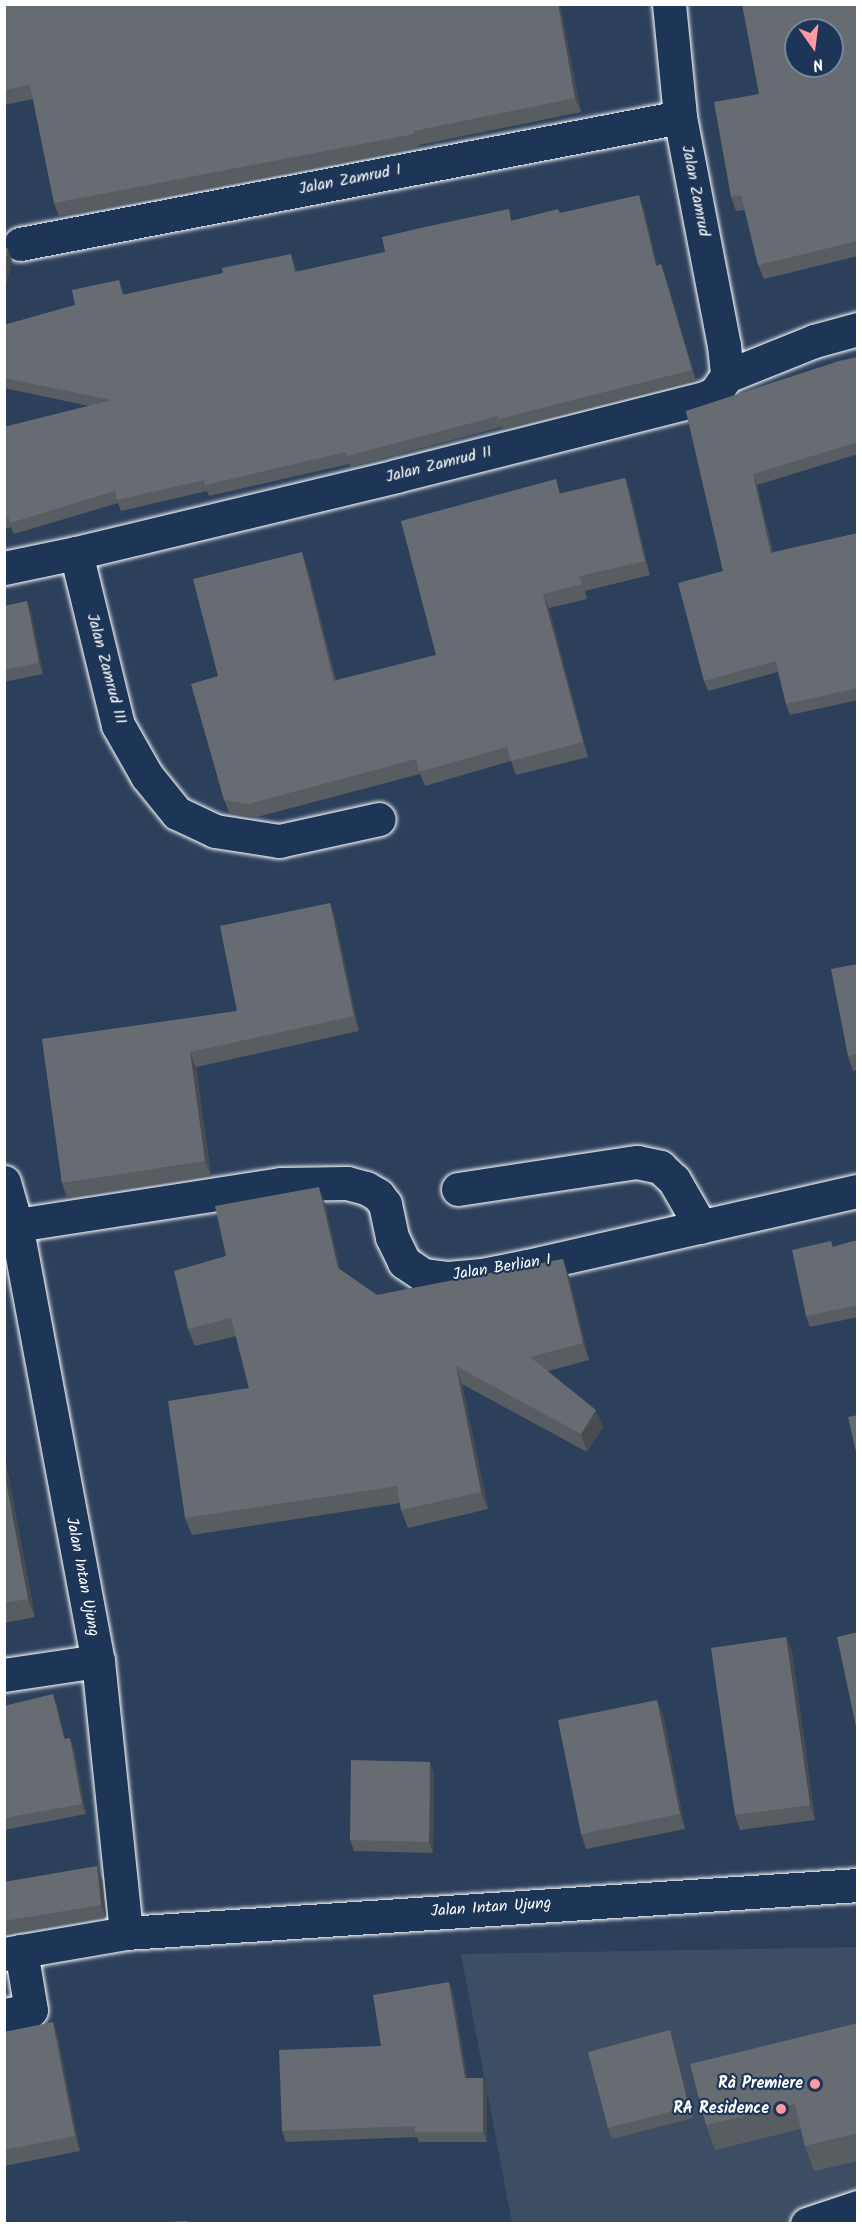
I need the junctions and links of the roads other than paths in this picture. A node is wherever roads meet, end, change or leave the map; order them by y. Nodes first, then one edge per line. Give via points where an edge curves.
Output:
1 (669, 4) edge
2 (680, 117) junction
3 (20, 244) dead end
4 (858, 329) edge
5 (727, 376) junction
6 (76, 553) junction
7 (4, 568) edge
8 (379, 819) dead end
9 (4, 1182) edge
10 (458, 1189) dead end
11 (858, 1191) edge
12 (10, 1226) edge
13 (701, 1227) junction
14 (98, 1661) junction
15 (4, 1675) edge
16 (858, 1886) edge
17 (126, 1933) junction
18 (13, 1952) edge
19 (4, 2015) edge
20 (858, 2207) edge
21 (807, 2223) edge

1 - 2 street, Jalan Zamrud
2 - 3 street, Jalan Zamrud I
2 - 5 street, Jalan Zamrud
4 - 5 street, Jalan Zamrud II via 814,340
5 - 6 street, Jalan Zamrud II via 715,393 705,398
6 - 7 street, Jalan Zamrud II
6 - 8 street, Jalan Zamrud III via 118,725 147,776 177,813 214,831 279,841
9 - 12 street, Jalan Intan Ujung
10 - 13 street via 637,1162 660,1167 674,1180
11 - 13 street, Jalan Berlian I
12 - 13 street, Jalan Berlian I via 281,1184 347,1183 366,1188 385,1204 392,1237 404,1263 423,1275 448,1278 505,1270
12 - 14 street, Jalan Intan Ujung
14 - 15 street
14 - 17 street, Jalan Intan Ujung
16 - 17 street, Jalan Intan Ujung
17 - 18 street, Jalan Intan Ujung
18 - 19 street via 31,2010
20 - 21 street

